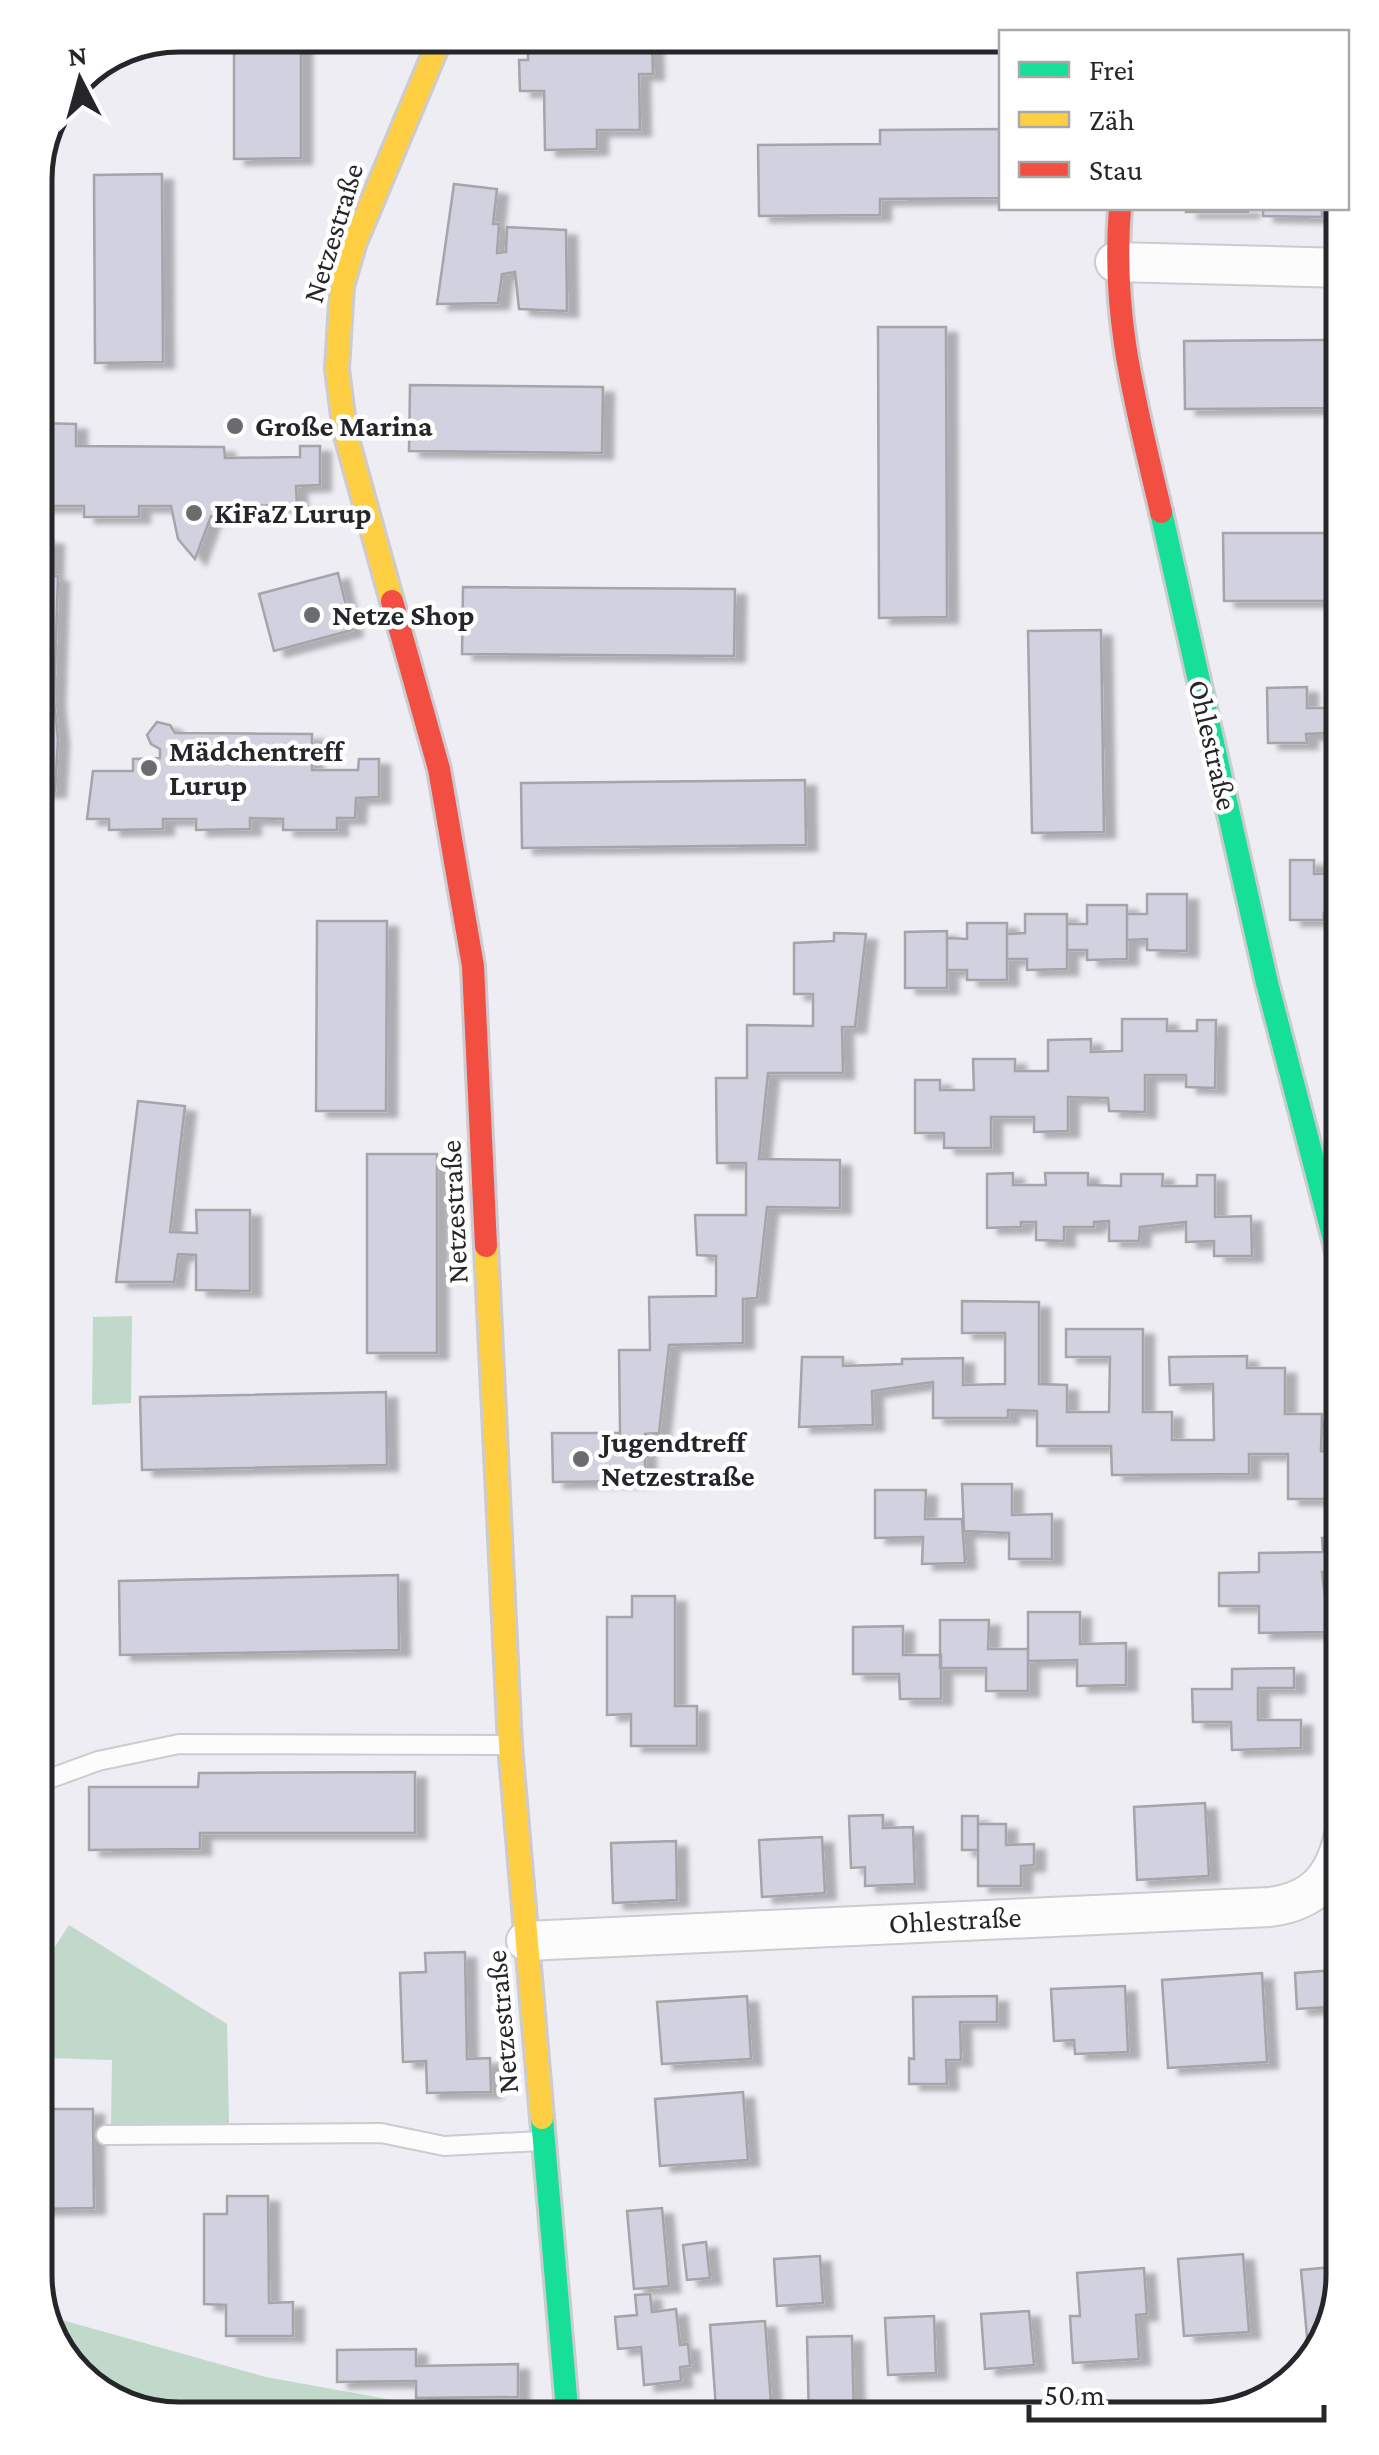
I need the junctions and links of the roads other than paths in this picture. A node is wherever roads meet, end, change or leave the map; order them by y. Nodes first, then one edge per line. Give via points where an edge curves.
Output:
1 (435, 52) edge
2 (1120, 210) edge
3 (1115, 262) junction
4 (1326, 268) edge
5 (1326, 1209) edge
6 (510, 1745) junction
7 (52, 1778) edge
8 (1326, 1882) edge
9 (526, 1941) junction
10 (106, 2135) dead end
11 (542, 2140) junction
12 (566, 2402) edge

1 - 6 street, Netzestraße via 355,242 342,286 337,369 345,432 439,770 473,966
2 - 3 street, Ohlestraße
3 - 4 street
3 - 5 street, Ohlestraße via 1120,332 1172,566
6 - 7 lane via 179,1744
6 - 9 street, Netzestraße
8 - 9 street, Ohlestraße via 1292,1904 1270,1907
9 - 11 street, Netzestraße
10 - 11 lane via 381,2133 444,2146
11 - 12 street, Netzestraße

